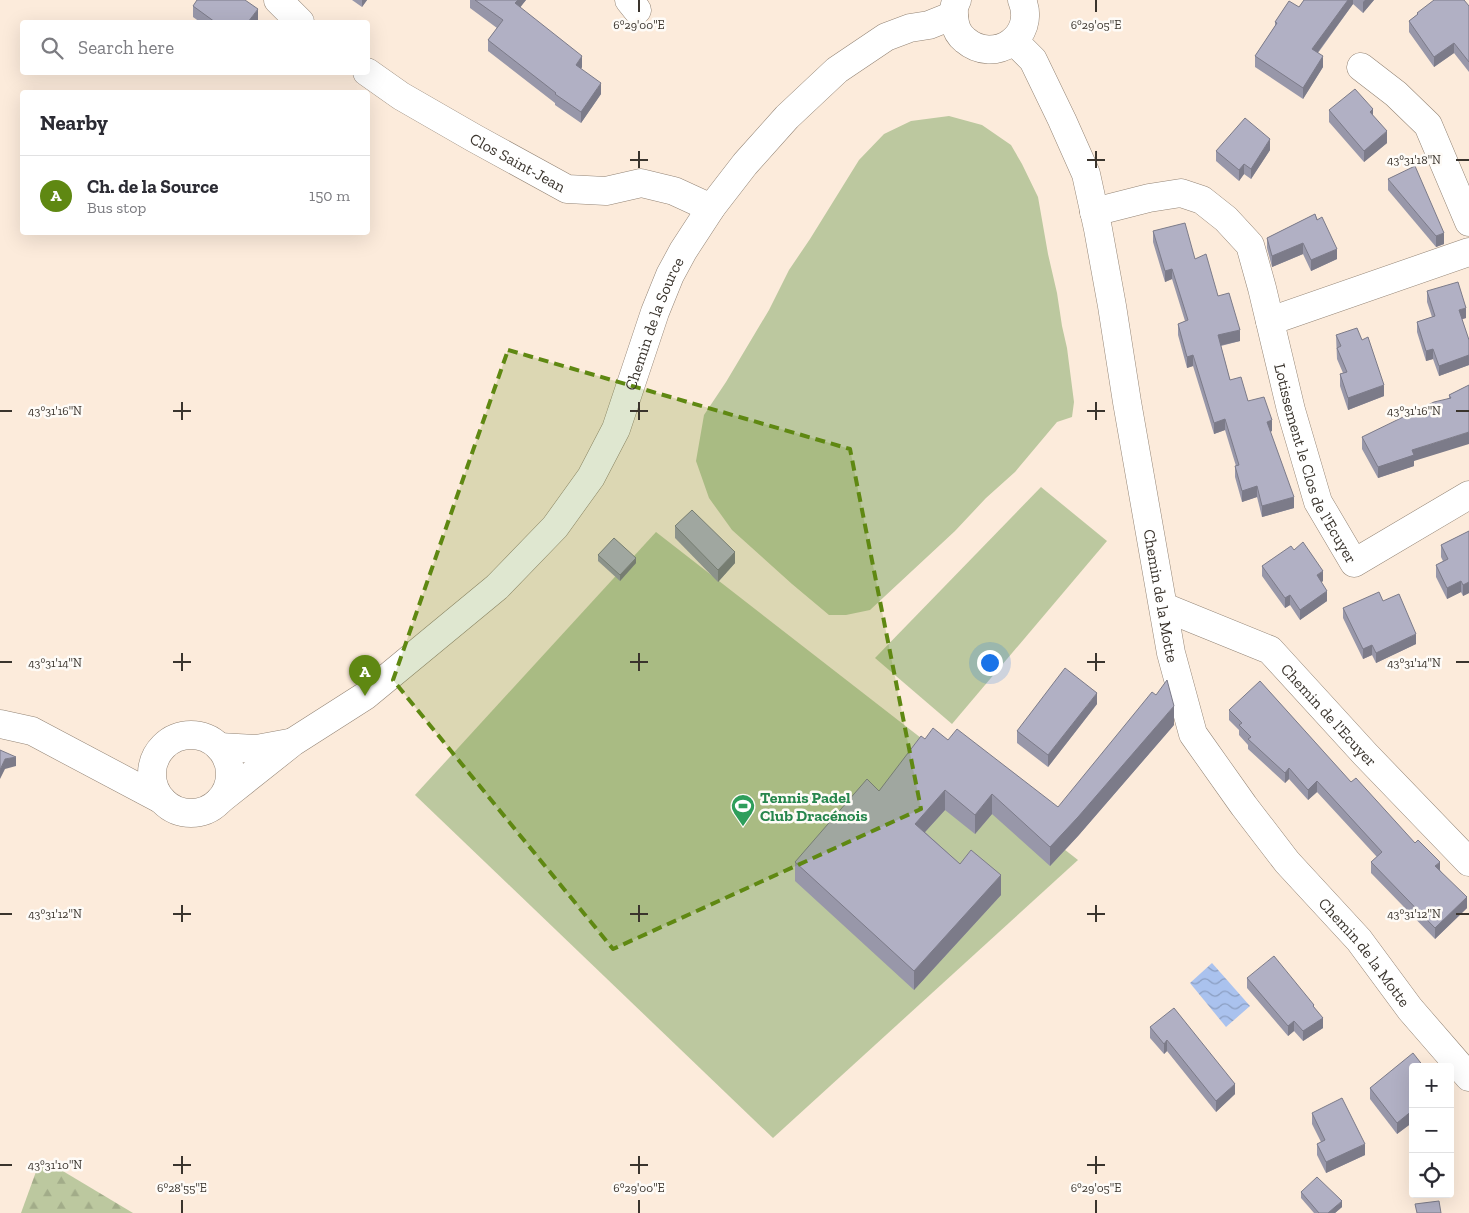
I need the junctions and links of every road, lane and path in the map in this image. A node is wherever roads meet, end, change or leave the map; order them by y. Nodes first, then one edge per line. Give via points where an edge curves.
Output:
1 (278, 0) edge
2 (1022, 0) edge
3 (955, 8) edge
4 (298, 20) edge
5 (1014, 40) junction
6 (1361, 67) dead end
7 (370, 74) edge
8 (711, 208) junction
9 (1094, 212) junction
10 (1469, 222) edge
11 (1469, 252) edge
12 (1270, 321) junction
13 (1469, 495) edge
14 (1164, 607) junction
15 (0, 724) edge
16 (293, 742) junction
17 (219, 747) junction
18 (158, 752) junction
19 (98, 766) junction
20 (162, 800) junction
21 (220, 800) junction
22 (1469, 862) edge
23 (1469, 1077) edge

1 - 4 street
2 - 5 street via 1025,19
3 - 5 street via 956,26 970,45 993,50
3 - 8 street, Chemin de la Source via 929,25 886,37 837,70 787,117
5 - 9 street, Chemin de la Motte via 1033,60 1062,120 1086,174
6 - 10 street via 1428,125
7 - 8 street, Clos Saint-Jean via 400,96 567,189 606,191 641,183 674,191
8 - 16 street, Chemin de la Source via 670,275 616,429 592,477 555,527 497,587 380,684
9 - 12 street, Lotissement le Clos de l'Ecuyer via 1149,198 1181,194 1202,200 1226,219 1250,246
9 - 14 street, Chemin de la Motte
11 - 12 street
12 - 13 street, Lotissement le Clos de l'Ecuyer via 1291,410 1318,502 1354,563
14 - 22 street, Chemin de l'Ecuyer via 1270,650
14 - 23 street, Chemin de la Motte via 1171,654 1193,734 1287,862 1359,940 1410,1009
15 - 19 street via 32,731
16 - 17 street, Chemin de la Source via 256,749
16 - 21 street, Chemin de la Source
17 - 18 street via 204,737 191,734 166,743
17 - 21 street via 229,764 230,777
18 - 19 street via 139,761
18 - 20 street via 151,777
19 - 20 street
20 - 21 street via 172,809 185,813 198,813

